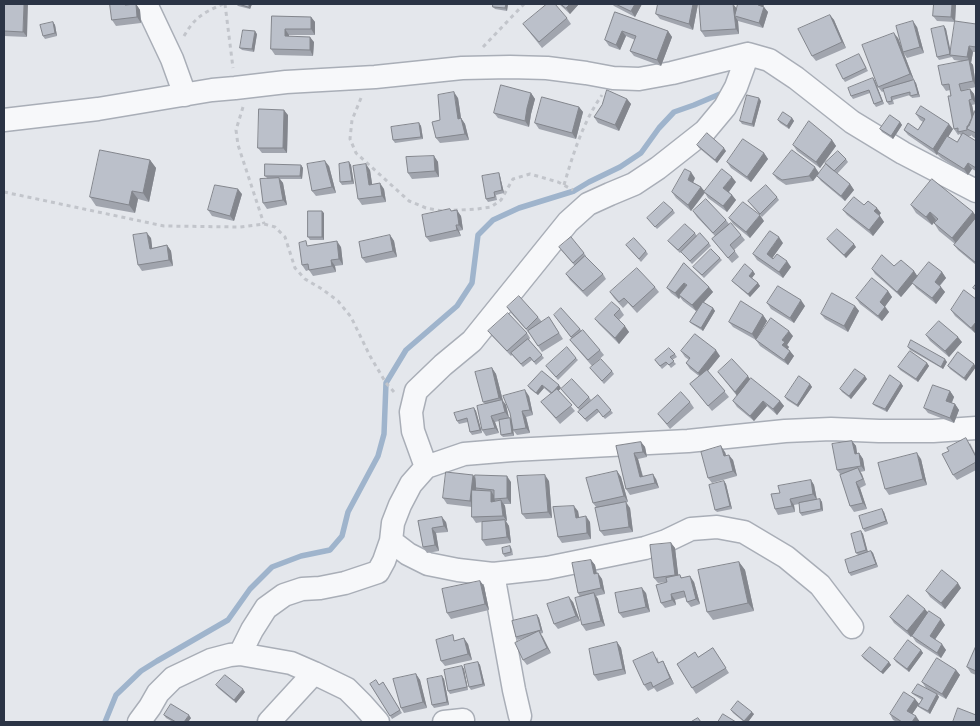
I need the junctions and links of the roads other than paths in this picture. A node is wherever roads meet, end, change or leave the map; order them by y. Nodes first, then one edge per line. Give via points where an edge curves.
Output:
1 (146, 4) edge
2 (748, 54) junction
3 (185, 94) junction
4 (4, 120) edge
5 (976, 191) edge
6 (976, 428) edge
7 (426, 467) junction
8 (391, 541) junction
9 (493, 574) junction
10 (852, 627) dead end
11 (240, 654) junction
12 (314, 672) junction
13 (520, 716) dead end
14 (139, 722) edge
15 (269, 722) edge
16 (378, 722) edge
17 (444, 722) edge
18 (462, 722) edge

1 - 3 street
2 - 3 street via 672,74 639,79 547,68 462,68 286,82
2 - 5 street via 769,60 852,122
2 - 7 street via 725,107 705,131 634,184 588,204 568,222 472,341 416,391 411,412 412,431
3 - 4 street
6 - 7 street via 785,431 688,441 512,450 464,454
7 - 8 street via 411,484 400,505
8 - 9 street via 428,564
8 - 11 street via 378,572 345,583 302,589 284,595 266,608
9 - 10 street via 546,568 645,548 691,529 717,527 744,532 786,557 820,585
9 - 13 street
11 - 12 street via 291,663
11 - 14 street via 211,660 173,678 158,693
12 - 15 street
12 - 16 street via 347,689
17 - 18 street

